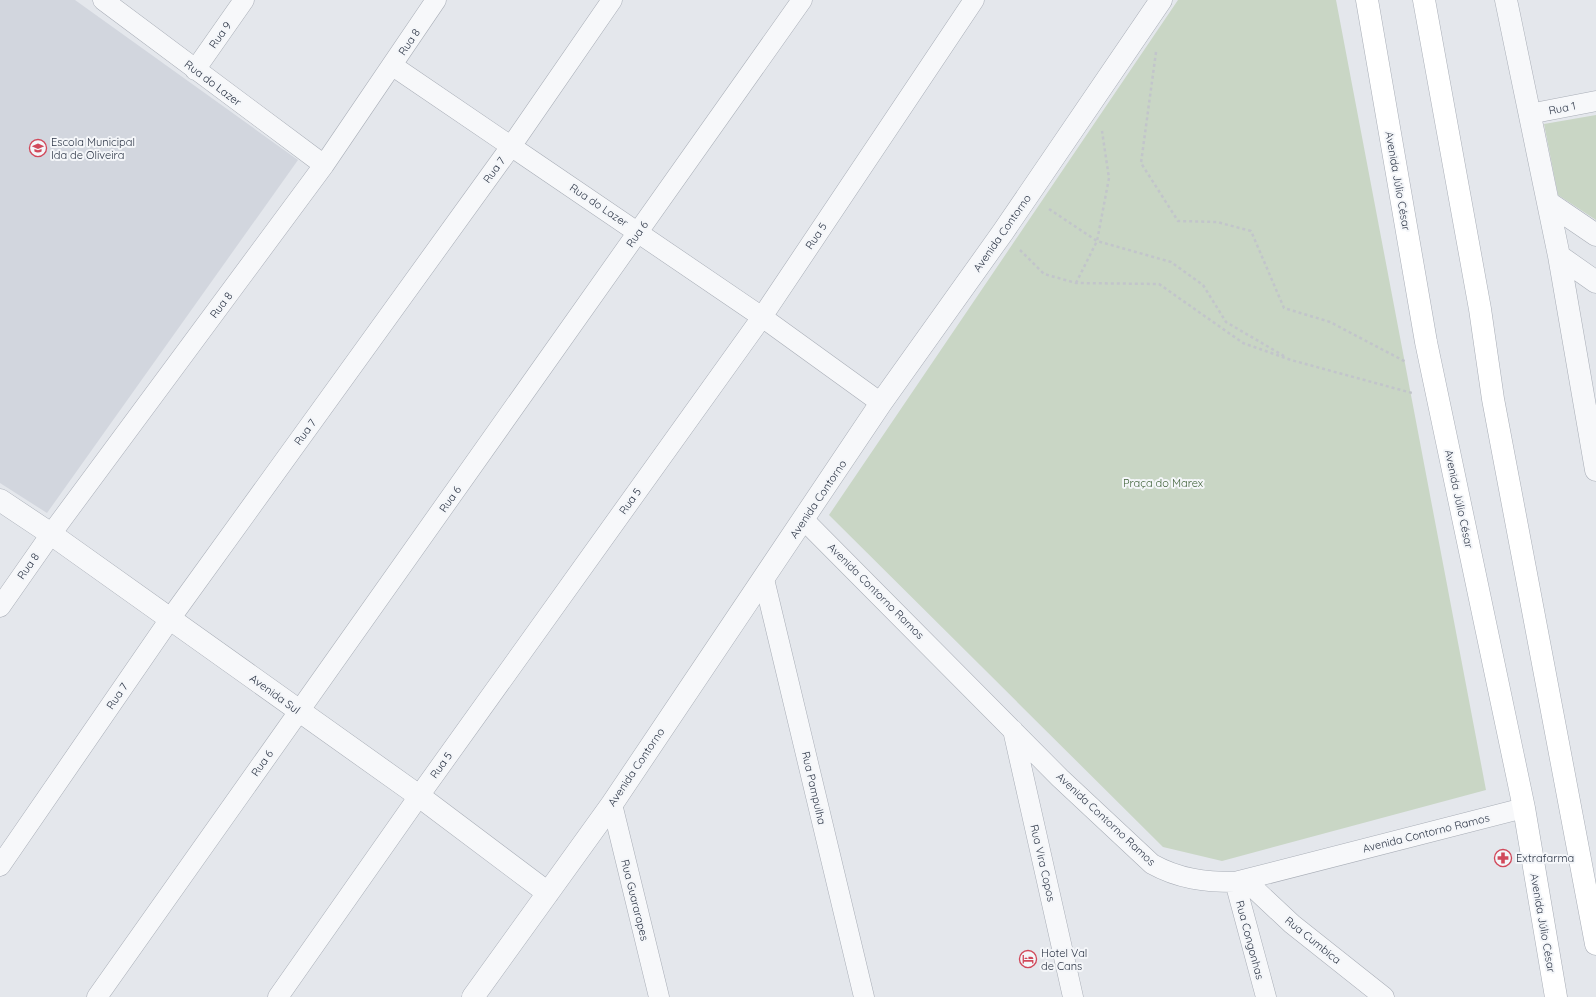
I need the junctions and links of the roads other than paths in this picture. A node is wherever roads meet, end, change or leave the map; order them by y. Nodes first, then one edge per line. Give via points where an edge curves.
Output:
1 (102, 0) edge
2 (244, 0) edge
3 (436, 0) edge
4 (612, 0) edge
5 (802, 0) edge
6 (974, 0) edge
7 (1162, 0) edge
8 (1367, 0) edge
9 (1424, 0) edge
10 (1506, 0) edge
11 (393, 66) junction
12 (195, 70) junction
13 (1596, 101) edge
14 (1528, 114) junction
15 (512, 145) junction
16 (324, 165) junction
17 (1549, 203) junction
18 (639, 232) junction
19 (1596, 234) edge
20 (1559, 256) junction
21 (1596, 282) edge
22 (762, 317) junction
23 (881, 403) junction
24 (1596, 470) edge
25 (0, 500) edge
26 (804, 520) junction
27 (51, 534) junction
28 (764, 579) junction
29 (0, 607) edge
30 (170, 619) junction
31 (299, 711) junction
32 (1013, 729) junction
33 (419, 796) junction
34 (612, 804) junction
35 (1524, 808) junction
36 (0, 866) edge
37 (1240, 881) junction
38 (548, 893) junction
39 (1596, 944) edge
40 (97, 997) edge
41 (278, 997) edge
42 (473, 997) edge
43 (659, 997) edge
44 (864, 997) edge
45 (1073, 997) edge
46 (1266, 997) edge
47 (1384, 997) edge
48 (1556, 997) edge

1 - 12 street, Rua do Lazer
2 - 12 street, Rua 9
3 - 11 street, Rua 8
4 - 15 street, Rua 7
5 - 18 street, Rua 6
6 - 22 street, Rua 5
7 - 23 street, Avenida Contorno via 1004,232
8 - 35 main road, Avenida Júlio César via 1426,342
9 - 39 main road via 1480,309 1494,407
10 - 14 street
11 - 15 street, Rua do Lazer
11 - 16 street, Rua 8
12 - 16 street, Rua do Lazer
13 - 14 street, Rua 1
14 - 17 street
15 - 18 street, Rua do Lazer
15 - 30 street, Rua 7
16 - 27 street, Rua 8
17 - 19 street
17 - 20 street
18 - 22 street, Rua do Lazer
18 - 31 street, Rua 6
20 - 21 street
20 - 24 street
22 - 23 street, Rua do Lazer
22 - 33 street, Rua 5
23 - 26 street, Avenida Contorno
25 - 27 street, Avenida Sul
26 - 28 street, Avenida Contorno
26 - 32 street, Avenida Contorno Ramos
27 - 29 street, Rua 8
27 - 30 street, Avenida Sul
28 - 34 street, Avenida Contorno
28 - 44 street, Rua Pampulha
30 - 31 street, Avenida Sul
30 - 36 street, Rua 7
31 - 33 street, Avenida Sul
31 - 40 street, Rua 6
32 - 37 street, Avenida Contorno Ramos via 1060,778 1152,864 1197,881
32 - 45 street, Rua Vira Copos
33 - 38 street, Avenida Sul
33 - 41 street, Rua 5
34 - 38 street, Avenida Contorno
34 - 43 street, Rua Guararapes
35 - 37 street, Avenida Contorno Ramos
35 - 48 main road, Avenida Júlio César
37 - 46 street, Rua Congonhas
37 - 47 street, Rua Cumbica
38 - 42 street, Avenida Contorno

